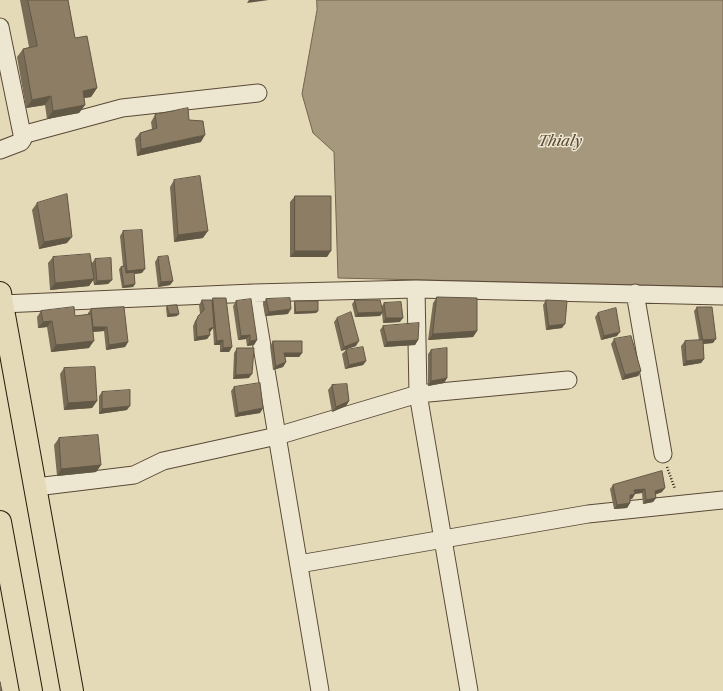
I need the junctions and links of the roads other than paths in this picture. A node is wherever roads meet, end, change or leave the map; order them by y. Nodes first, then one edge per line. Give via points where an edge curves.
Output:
1 (0, 27) edge
2 (258, 93) dead end
3 (22, 135) junction
4 (0, 150) edge
5 (416, 289) junction
6 (253, 293) junction
7 (635, 293) junction
8 (723, 296) edge
9 (1, 298) edge
10 (568, 380) dead end
11 (418, 394) junction
12 (277, 436) junction
13 (663, 454) road end
14 (36, 487) junction
15 (723, 500) edge
16 (0, 522) edge
17 (443, 538) junction
18 (298, 564) junction
19 (31, 691) edge
20 (72, 691) edge
21 (320, 691) edge
22 (468, 691) edge

1 - 3 street
2 - 3 street via 122,108
3 - 4 street via 21,142
5 - 6 street
5 - 7 street
5 - 11 street
6 - 9 street
6 - 12 street
7 - 8 street
7 - 13 street
9 - 14 main road
10 - 11 street
11 - 12 street
11 - 17 street
12 - 14 street via 163,461 134,475
12 - 18 street
14 - 20 main road
15 - 17 street via 588,514
16 - 19 main road
17 - 18 street
17 - 22 street
18 - 21 street

